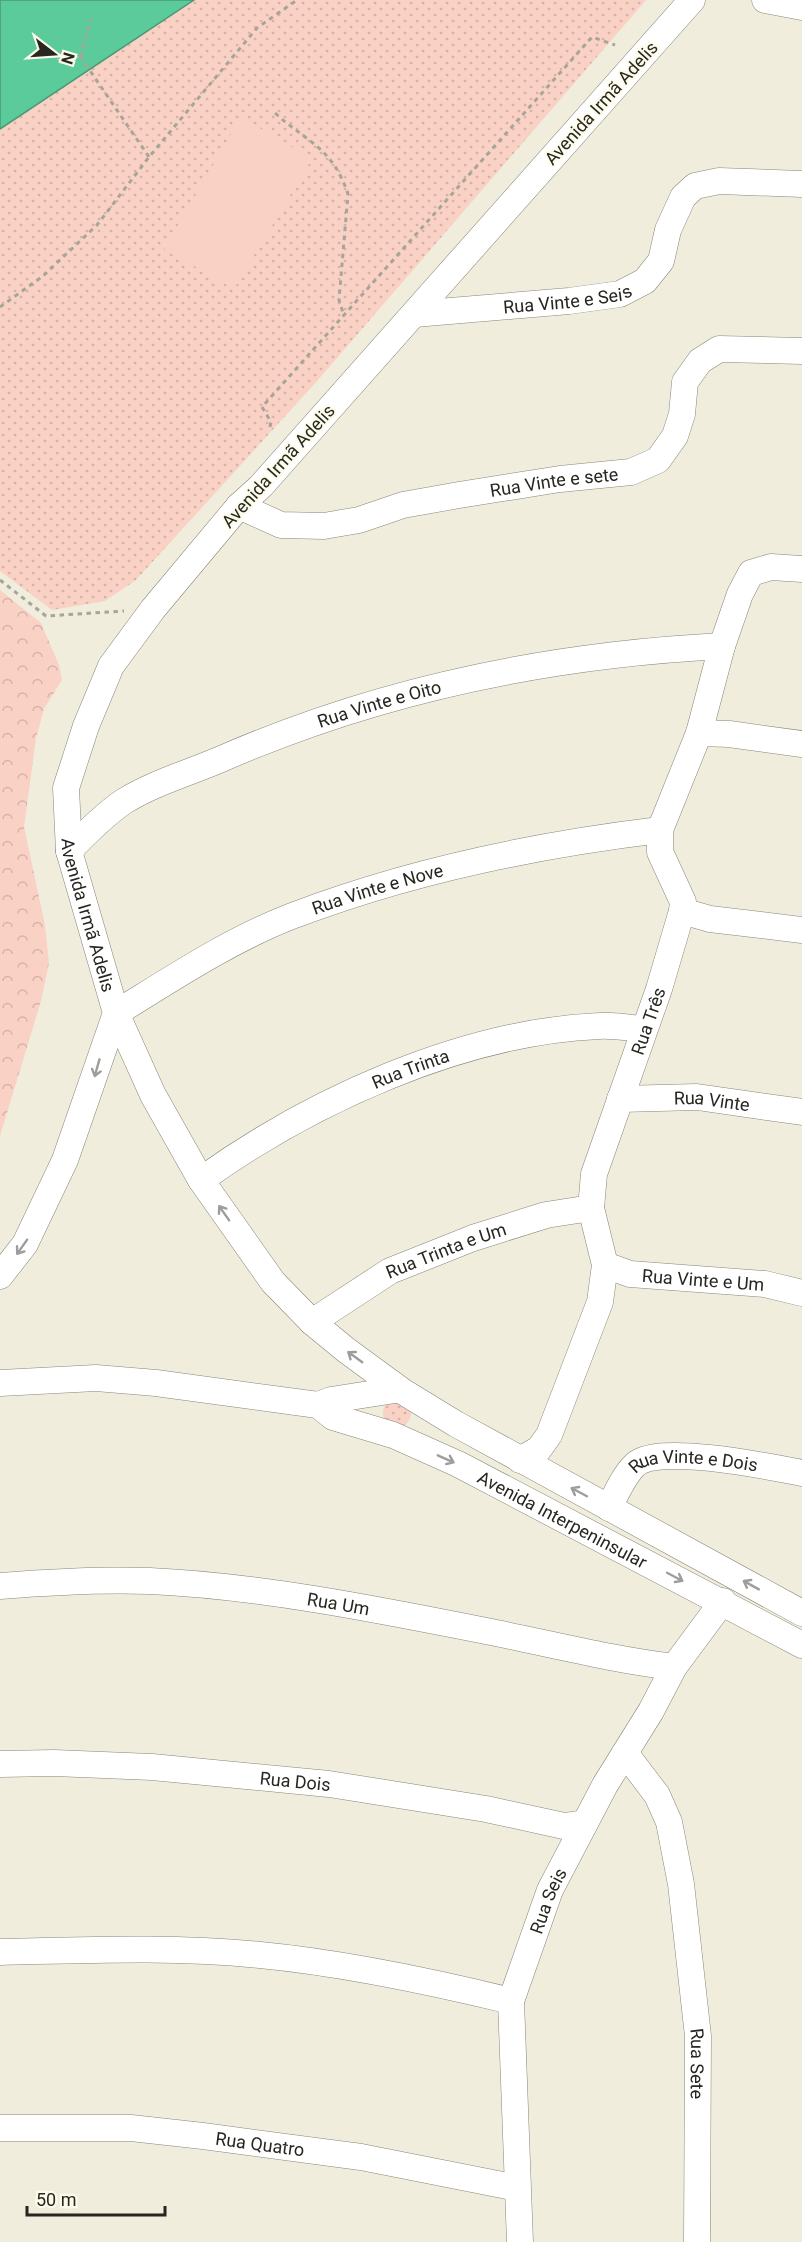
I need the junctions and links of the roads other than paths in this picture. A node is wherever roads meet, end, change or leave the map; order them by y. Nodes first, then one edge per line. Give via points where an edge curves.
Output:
1 (692, 0) edge
2 (765, 0) edge
3 (802, 8) edge
4 (802, 184) edge
5 (414, 314) junction
6 (802, 351) edge
7 (239, 507) junction
8 (802, 569) edge
9 (722, 646) junction
10 (699, 733) junction
11 (802, 744) edge
12 (660, 830) junction
13 (69, 851) junction
14 (682, 911) junction
15 (802, 930) edge
16 (116, 1013) junction
17 (644, 1029) junction
18 (620, 1099) junction
19 (802, 1112) edge
20 (201, 1180) junction
21 (591, 1208) junction
22 (605, 1264) junction
23 (0, 1276) edge
24 (802, 1293) edge
25 (312, 1322) junction
26 (0, 1383) edge
27 (402, 1392) junction
28 (318, 1406) junction
29 (389, 1434) junction
30 (520, 1460) junction
31 (802, 1473) edge
32 (609, 1508) junction
33 (0, 1586) edge
34 (723, 1601) junction
35 (802, 1613) edge
36 (802, 1645) edge
37 (674, 1667) junction
38 (625, 1754) junction
39 (0, 1764) edge
40 (585, 1823) junction
41 (0, 1952) edge
42 (511, 2001) junction
43 (0, 2128) edge
44 (517, 2188) junction
45 (520, 2242) edge
46 (697, 2242) edge

1 - 5 street, Avenida Irmã Adelis
2 - 3 street
4 - 5 street, Rua Vinte e Seis via 719,181 695,186 683,197 661,261 645,281 620,294
5 - 7 street, Avenida Irmã Adelis
6 - 7 street, Rua Vinte e sete via 719,349 700,361 685,382 675,436 658,460 631,472 459,495 324,526 281,525
7 - 13 street, Avenida Irmã Adelis via 153,609 111,666 66,788
8 - 9 street, Rua Três via 771,567 751,573
9 - 10 street, Rua Três
9 - 13 street, Rua Vinte e Oito via 642,650 499,672 350,709 240,750 125,801
10 - 11 street
10 - 12 street, Rua Três
12 - 14 street, Rua Três via 660,852 683,902
12 - 16 street, Rua Vinte e Nove via 526,849 410,878 291,917 194,965
13 - 16 street, Avenida Irmã Adelis
14 - 15 street via 710,919
14 - 17 street, Rua Três
16 - 20 street, Avenida Irmã Adelis via 153,1095
16 -> 23 street, Avenida Irmã Adelis via 65,1160 25,1244
17 - 18 street, Rua Três
17 - 20 street, Rua Trinta via 600,1026 538,1033 450,1054 295,1119
18 - 19 street, Rua Vinte via 698,1097
18 - 21 street, Rua Três via 594,1174
25 -> 20 street, Avenida Irmã Adelis via 273,1282
21 - 22 street, Rua Três
21 - 25 street, Rua Trinta e Um via 546,1215 473,1238 390,1271
22 - 24 street, Rua Vinte e Um via 630,1274 765,1284
22 - 30 street, Rua Três via 600,1302 549,1435 540,1449
27 -> 25 street, Avenida Irmã Adelis
26 - 28 street, Avenida Interpeninsular via 96,1378
27 - 28 street, Avenida Interpeninsular via 332,1400
27 - 29 street via 382,1396 375,1408 376,1422
27 - 29 street via 418,1406 418,1421 408,1432
27 - 30 street, Avenida Interpeninsular
28 - 29 street, Avenida Interpeninsular via 333,1417
29 -> 34 street, Avenida Interpeninsular via 458,1464
32 -> 30 street, Avenida Interpeninsular
31 - 32 street, Rua Vinte e Dois via 756,1464 655,1456 636,1463
35 -> 32 street, Avenida Interpeninsular
33 - 37 street, Rua Um via 81,1580 213,1587 334,1604
34 - 36 street, Avenida Interpeninsular
34 - 37 street, Rua Seis
37 - 38 street, Rua Seis
38 - 40 street, Rua Seis
38 - 46 street, Rua Sete via 657,1795 665,1813 681,1884 698,2036
39 - 40 street, Rua Dois via 152,1767 329,1784 486,1809 564,1826
40 - 42 street, Rua Seis via 550,1890
41 - 42 street via 154,1949 260,1955 391,1974
42 - 44 street, Rua Seis
43 - 44 street, Rua Quatro via 131,2128 203,2136 361,2157
44 - 45 street, Rua Seis

